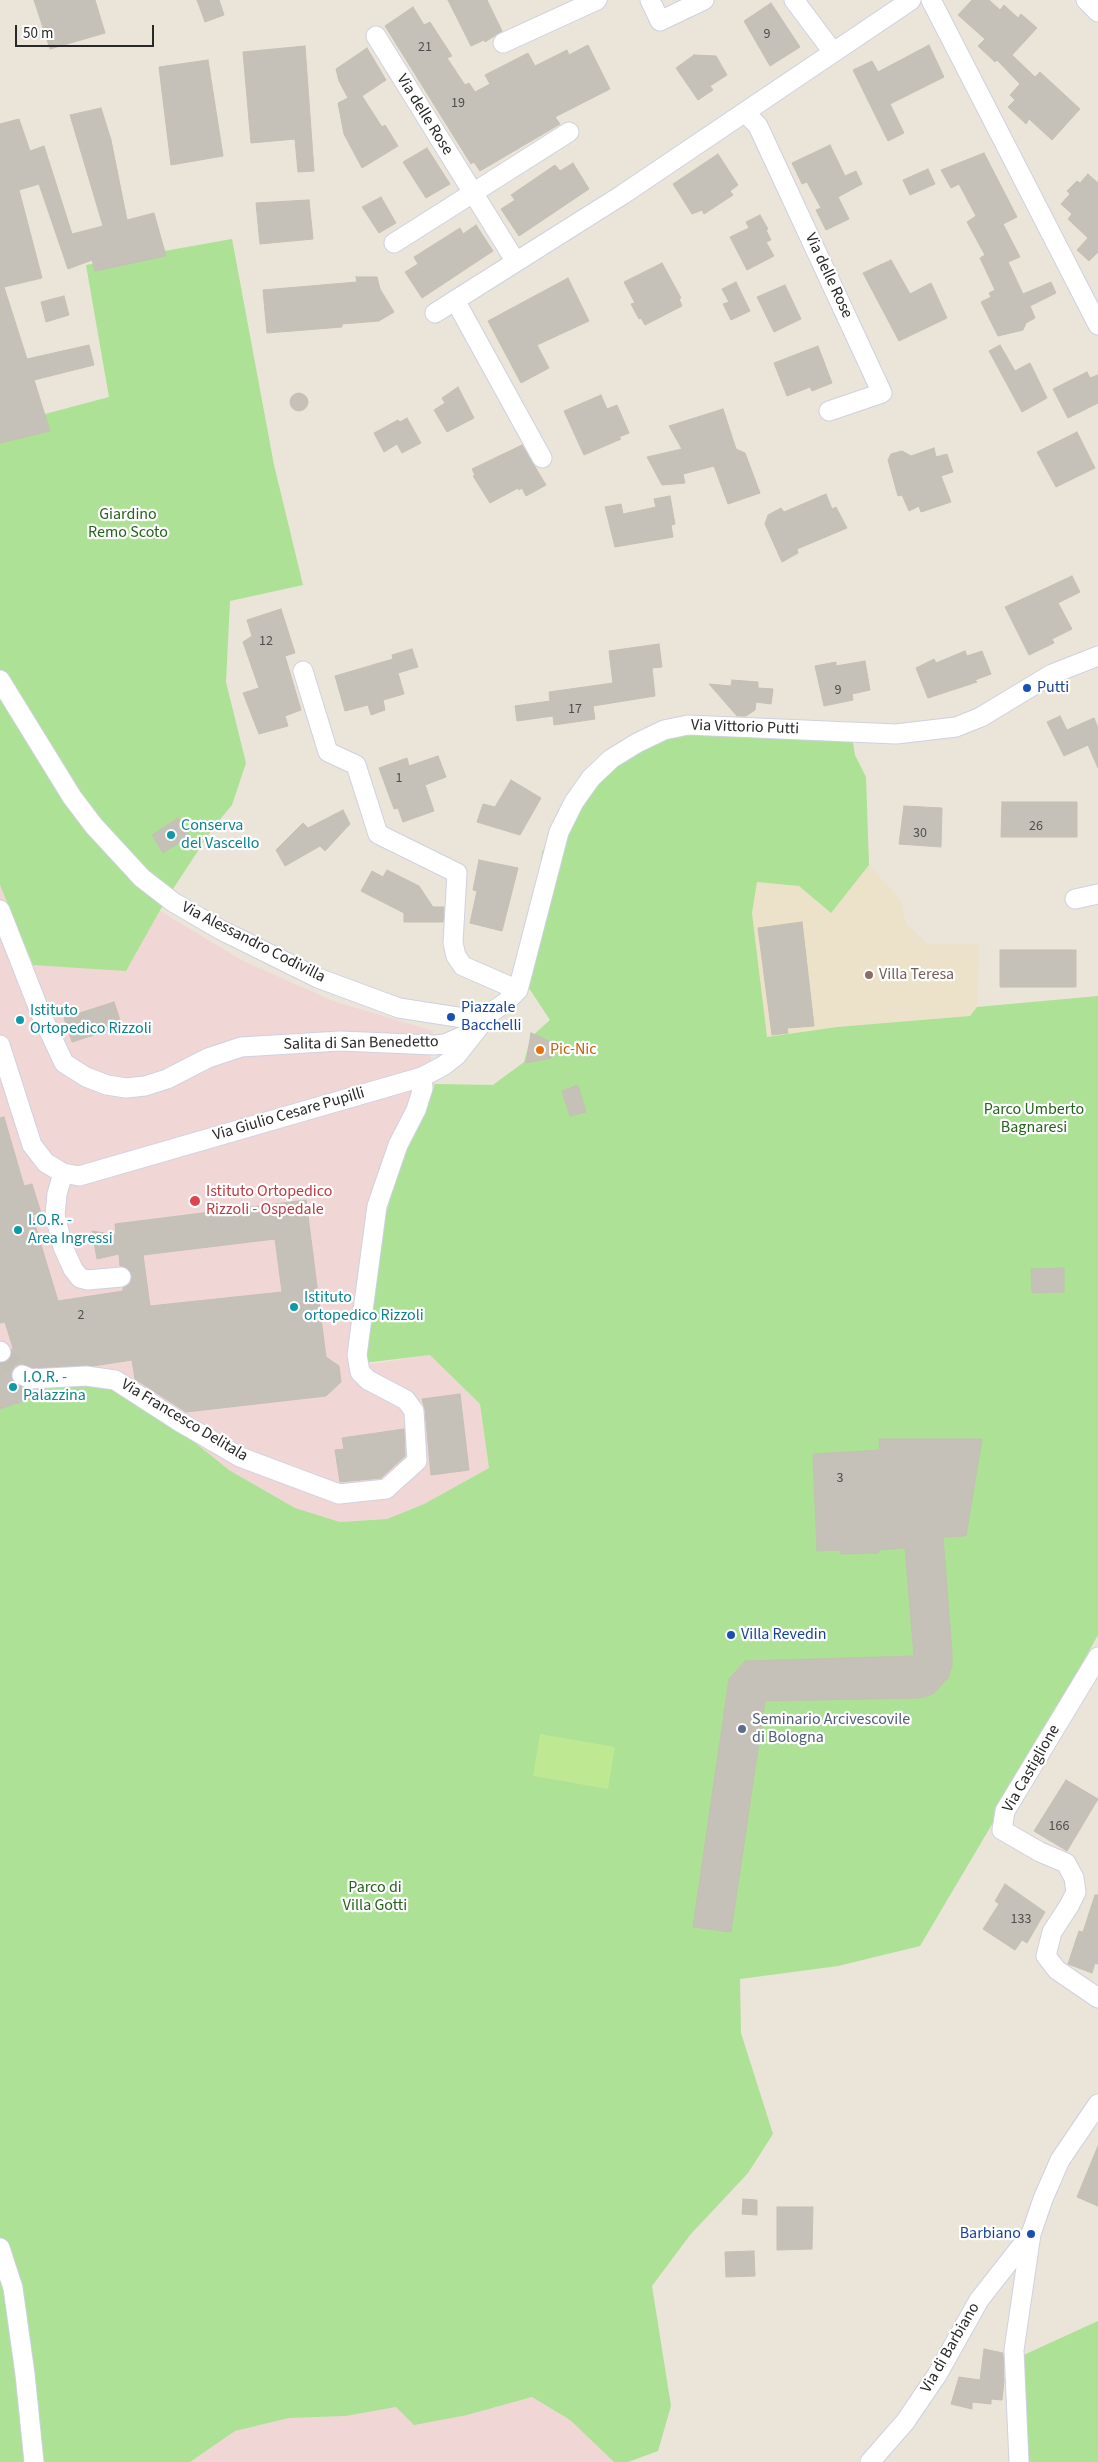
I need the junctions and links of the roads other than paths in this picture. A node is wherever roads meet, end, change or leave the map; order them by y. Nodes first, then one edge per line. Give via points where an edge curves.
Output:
1 (597, 0) edge
2 (650, 0) edge
3 (704, 0) edge
4 (794, 0) edge
5 (911, 0) edge
6 (931, 0) edge
7 (1086, 0) edge
8 (1098, 12) edge
9 (376, 36) dead end
10 (503, 43) dead end
11 (834, 52) junction
12 (745, 112) junction
13 (569, 132) dead end
14 (473, 193) junction
15 (394, 243) dead end
16 (516, 262) junction
17 (455, 300) junction
18 (435, 313) dead end
19 (1098, 325) edge
20 (829, 411) dead end
21 (542, 458) dead end
22 (1098, 656) edge
23 (304, 671) dead end
24 (0, 680) edge
25 (1098, 894) edge
26 (1075, 899) dead end
27 (0, 910) edge
28 (518, 990) junction
29 (490, 1013) junction
30 (476, 1030) junction
31 (0, 1045) edge
32 (422, 1077) junction
33 (63, 1173) junction
34 (121, 1277) dead end
35 (22, 1375) tunnel mouth
36 (1098, 1657) edge
37 (1098, 1998) edge
38 (1098, 2104) edge
39 (1031, 2234) junction
40 (0, 2248) edge
41 (34, 2462) edge
42 (870, 2462) edge
43 (1019, 2462) edge

1 - 10 street
2 - 3 street via 660,21
4 - 11 street
5 - 11 street
6 - 19 street
7 - 8 street
9 - 14 street, Via delle Rose
11 - 12 street
12 - 16 street
12 - 20 street, Via delle Rose via 758,126 882,393
13 - 14 street
14 - 15 street
14 - 16 street, Via delle Rose
16 - 17 street
17 - 18 street
17 - 21 street
22 - 28 street, Via Vittorio Putti via 1052,674 981,717 956,727 896,734 688,725 664,730 637,743 611,759 591,778 559,832
23 - 28 street via 328,752 356,765 378,834 457,873 452,943 456,956 463,966
24 - 29 street, Via Alessandro Codivilla via 94,826 142,878 173,902 287,964 399,1008 470,1020
25 - 26 street
27 - 30 street, Salita di San Benedetto via 64,1063 107,1085 145,1086 241,1047 331,1041 440,1044
28 - 29 street
29 - 30 street, Via Giulio Cesare Pupilli
30 - 32 street, Via Giulio Cesare Pupilli via 456,1056
31 - 33 street via 32,1145 46,1163
32 - 33 street, Via Giulio Cesare Pupilli via 79,1176
32 - 35 street, Via Francesco Delitala via 423,1088 416,1110 398,1145 378,1206 357,1355 360,1372 368,1380 406,1400 414,1412 418,1461 386,1489 339,1494 240,1457 115,1380 86,1376 31,1379
33 - 34 street via 55,1215 73,1269 80,1278 88,1280
36 - 37 street, Via Castiglione via 1005,1811 1002,1830 1066,1863 1074,1878 1076,1892 1052,1932 1046,1956 1057,1970
38 - 39 street, Via di Barbiano via 1060,2160
39 - 42 street, Via di Barbiano via 979,2300 937,2375 905,2422
39 - 43 street, Via di Barbiano via 1014,2350
40 - 41 street via 13,2288

